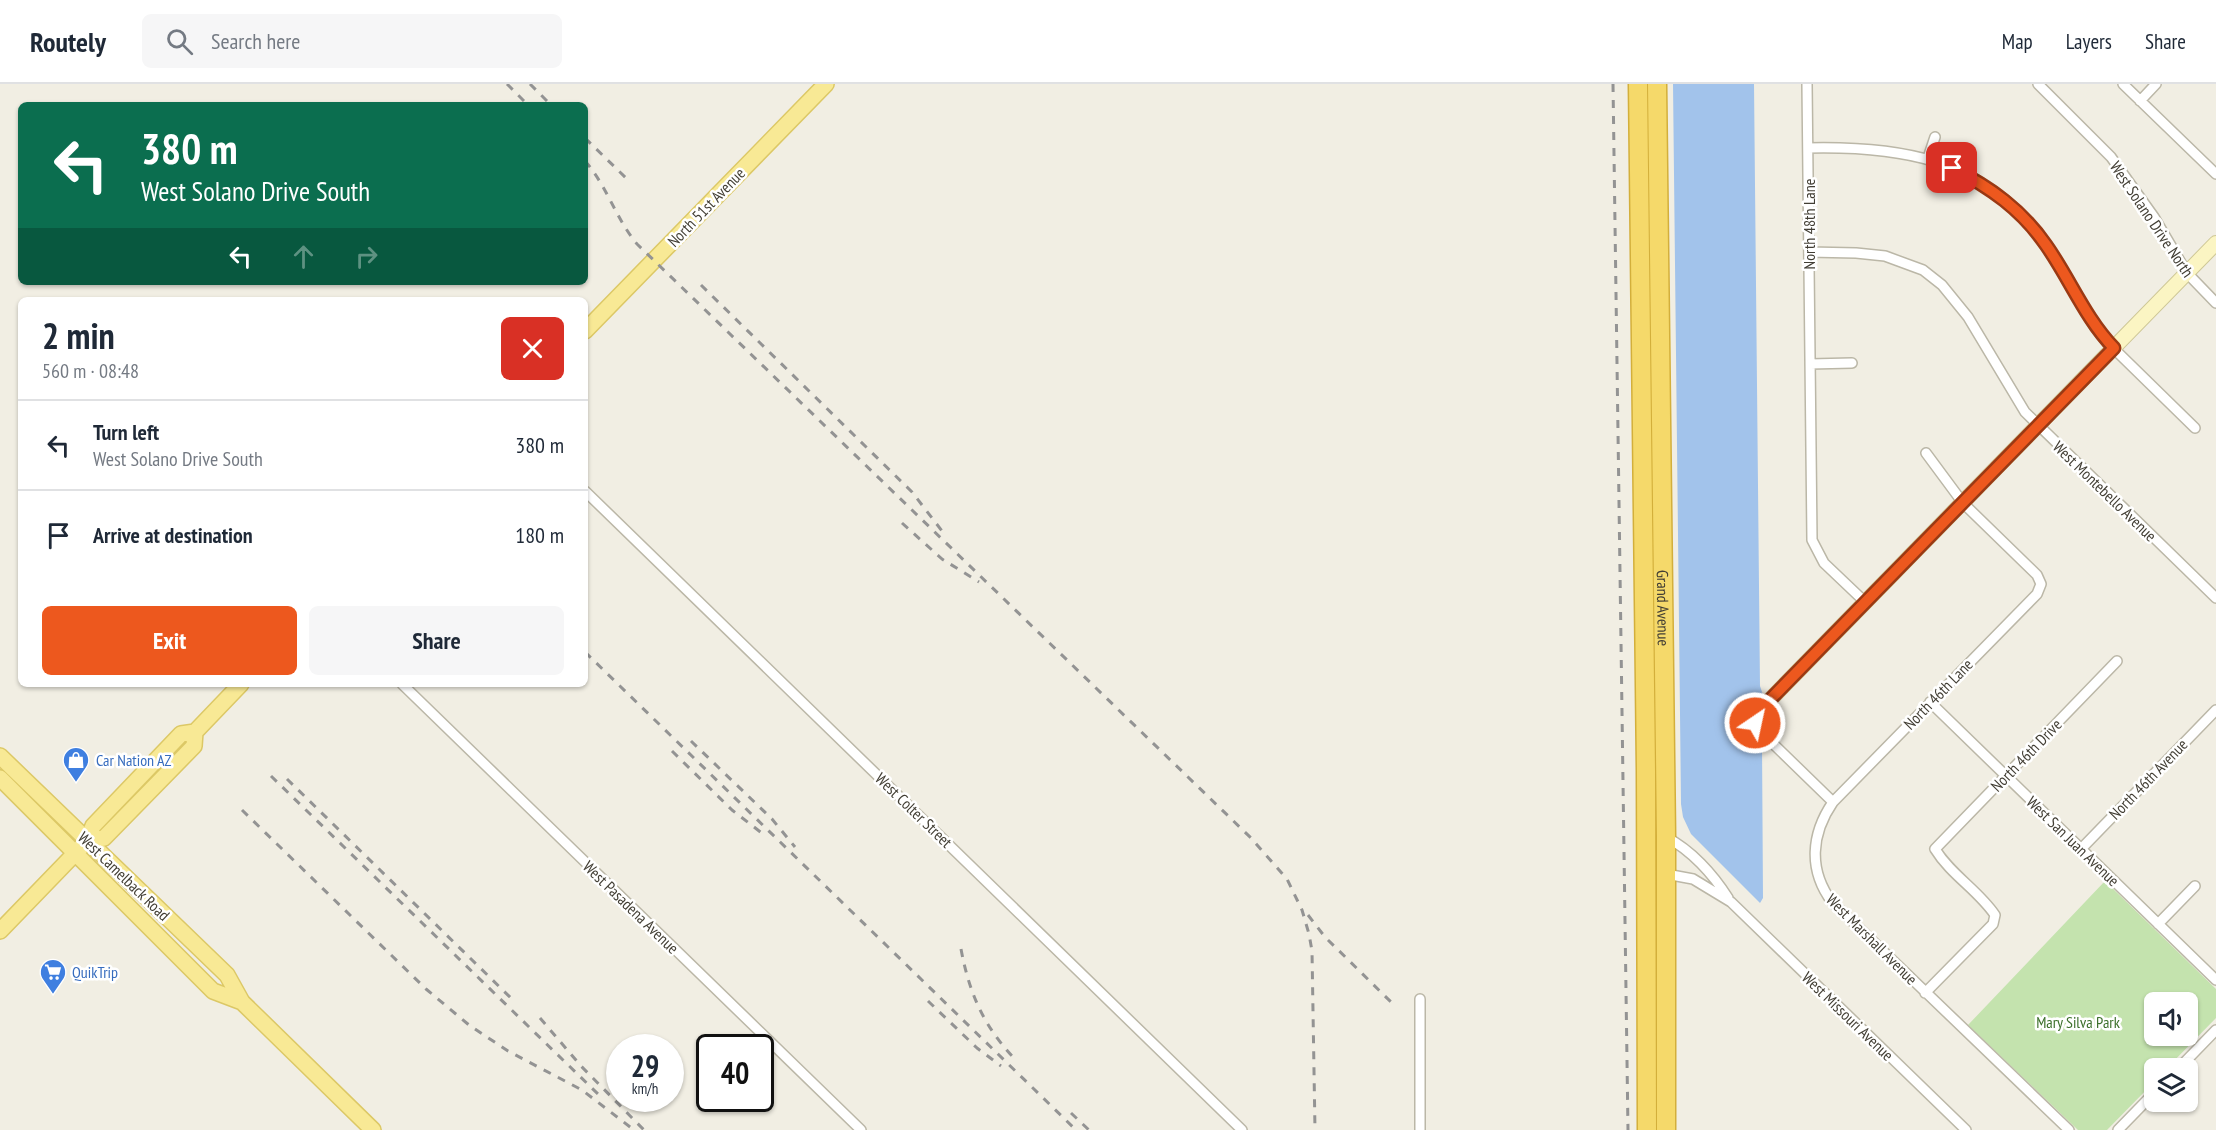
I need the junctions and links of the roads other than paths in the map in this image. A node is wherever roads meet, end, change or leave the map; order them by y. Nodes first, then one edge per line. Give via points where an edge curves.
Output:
1 (826, 84) edge
2 (1638, 84) edge
3 (1657, 84) edge
4 (1808, 84) edge
5 (2038, 84) edge
6 (2123, 84) edge
7 (2156, 84) edge
8 (2140, 101) junction
9 (1935, 137) dead end
10 (1808, 148) junction
11 (1928, 158) junction
12 (2216, 174) edge
13 (2216, 243) edge
14 (1809, 252) junction
15 (2187, 273) junction
16 (2216, 303) edge
17 (588, 328) edge
18 (2114, 348) junction
19 (1852, 363) dead end
20 (1810, 364) junction
21 (2037, 426) junction
22 (2195, 428) dead end
23 (1926, 453) dead end
24 (588, 494) edge
25 (1963, 502) junction
26 (2216, 583) edge
27 (2208, 591) junction
28 (2216, 598) edge
29 (1865, 602) junction
30 (2117, 662) dead end
31 (239, 687) edge
32 (405, 687) edge
33 (1930, 702) junction
34 (2216, 710) edge
35 (1755, 723) joint
36 (0, 756) edge
37 (1646, 771) junction
38 (2006, 775) junction
39 (0, 778) edge
40 (1833, 802) junction
41 (1666, 837) junction
42 (87, 841) junction
43 (2081, 849) junction
44 (76, 852) junction
45 (1666, 874) junction
46 (2195, 886) dead end
47 (1731, 902) junction
48 (2158, 924) junction
49 (0, 931) edge
50 (2216, 980) edge
51 (1925, 993) junction
52 (1420, 999) dead end
53 (242, 1002) junction
54 (2216, 1030) edge
55 (2189, 1058) edge
56 (2144, 1103) edge
57 (374, 1130) edge
58 (861, 1130) edge
59 (1242, 1130) edge
60 (1420, 1130) edge
61 (1647, 1130) edge
62 (1666, 1130) edge
63 (1966, 1130) edge
64 (2069, 1130) edge
65 (2118, 1130) edge

1 - 17 main road, North 51st Avenue
2 - 37 highway, Grand Avenue
3 - 41 highway, Grand Avenue
4 - 10 street, North 48th Lane
5 - 15 street, West Solano Drive North via 2111,157 2154,217
6 - 8 street
7 - 8 street
8 - 12 street
9 - 11 street
10 - 11 street via 1869,148
10 - 14 street, North 48th Lane
11 - 18 street via 1989,188 2028,222 2048,247 2094,326
13 - 15 street
14 - 20 street, North 48th Lane
14 - 21 street, West Montebello Avenue via 1885,256 1932,276 1951,293 1968,317 2017,402
15 - 16 street, West Solano Drive North
15 - 18 street
18 - 21 street
18 - 22 street
19 - 20 street
20 - 29 street, North 48th Lane via 1812,540 1824,563
21 - 25 street
21 - 27 street, West Montebello Avenue
23 - 25 street
24 - 59 street, West Colter Street
25 - 29 street
25 - 33 street, North 46th Lane via 2037,575 2041,584 2037,594
26 - 27 street
27 - 28 street, West Montebello Avenue
29 - 35 street via 1756,714
30 - 38 street, North 46th Drive
31 - 42 main road via 195,732 181,735 156,759 93,826
32 - 58 street, West Pasadena Avenue
33 - 38 street, West San Juan Avenue
33 - 40 street, North 46th Lane
34 - 43 street, North 46th Avenue
35 - 40 street
36 - 42 main road, West Camelback Road
37 - 45 highway via 1654,790 1655,861
37 - 61 highway, Grand Avenue
38 - 43 street, West San Juan Avenue
38 - 51 street, North 46th Drive via 1935,849 1995,915 1993,924
39 - 44 main road, West Camelback Road
40 - 51 street, West Marshall Avenue via 1822,818 1817,837 1817,873 1823,890
41 - 45 highway, Grand Avenue
41 - 47 street, West Missouri Avenue via 1710,874
42 - 44 main road
42 - 53 main road, West Camelback Road via 227,975
43 - 48 street, West San Juan Avenue
44 - 49 main road
44 - 53 main road, West Camelback Road via 213,990
45 - 47 street, West Missouri Avenue via 1693,879
45 - 62 highway, Grand Avenue
46 - 48 street
47 - 63 street, West Missouri Avenue
48 - 50 street, West San Juan Avenue
51 - 64 street, West Marshall Avenue
52 - 60 street
53 - 57 main road, West Camelback Road
54 - 55 street
56 - 65 street

